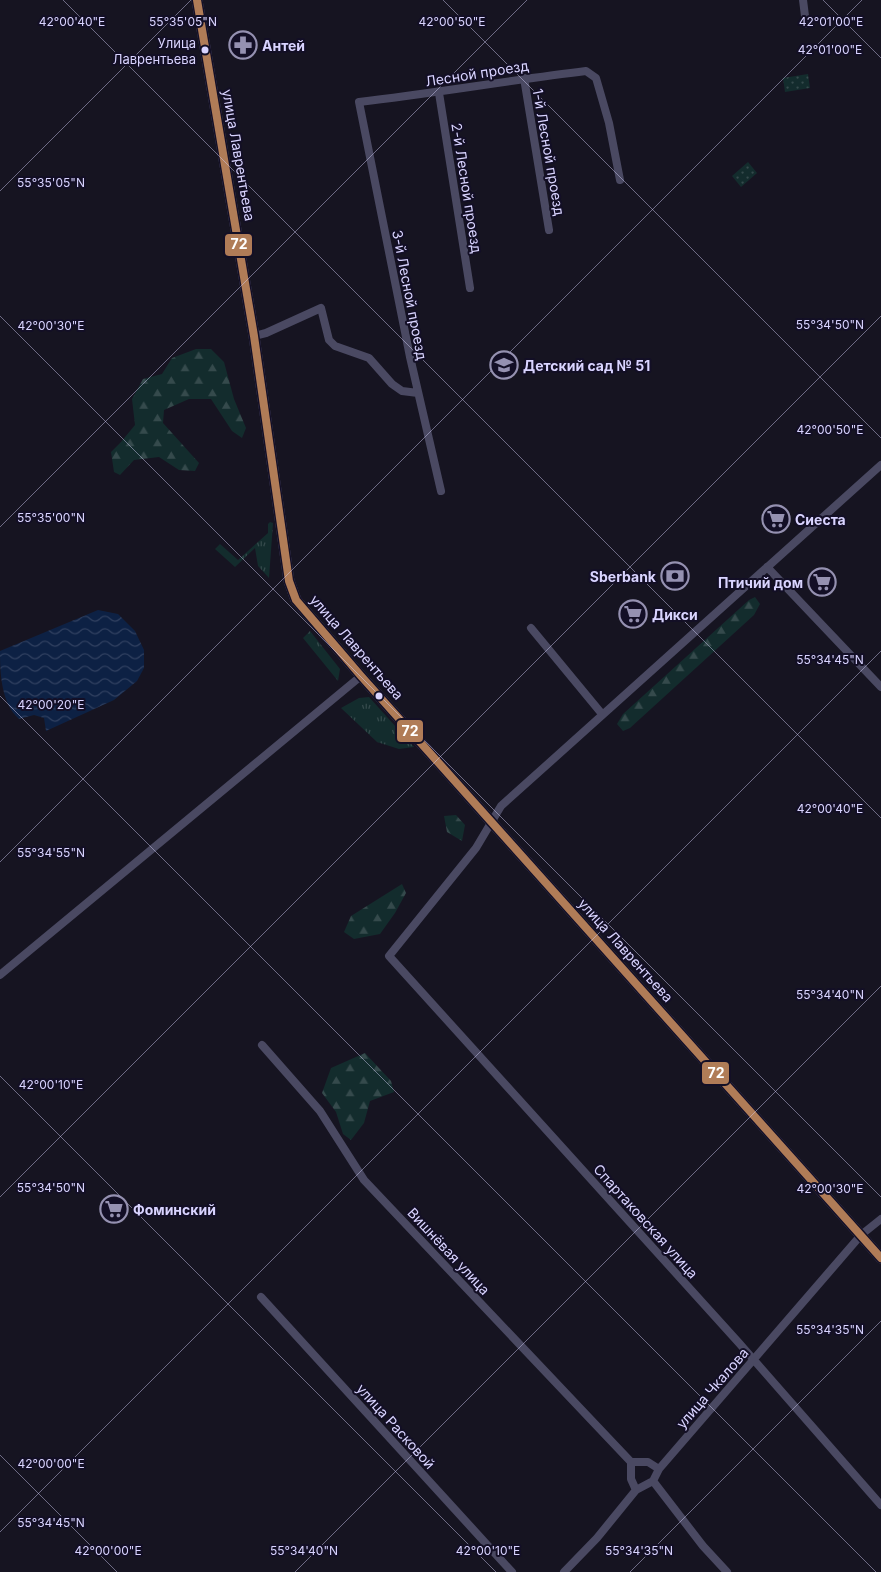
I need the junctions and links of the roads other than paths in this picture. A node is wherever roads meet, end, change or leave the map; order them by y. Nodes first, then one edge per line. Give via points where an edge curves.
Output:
1 (197, 0) edge
2 (803, 0) edge
3 (806, 24) dead end
4 (524, 78) junction
5 (439, 93) junction
6 (359, 102) joint
7 (620, 180) dead end
8 (549, 230) dead end
9 (470, 288) dead end
10 (254, 336) junction
11 (418, 394) junction
12 (881, 465) edge
13 (441, 491) dead end
14 (767, 567) junction
15 (531, 628) dead end
16 (362, 676) junction
17 (881, 687) edge
18 (602, 714) junction
19 (492, 821) junction
20 (0, 975) edge
21 (262, 1045) dead end
22 (881, 1219) edge
23 (861, 1235) junction
24 (881, 1258) edge
25 (261, 1297) dead end
26 (753, 1360) junction
27 (631, 1462) junction
28 (659, 1469) junction
29 (654, 1481) junction
30 (636, 1490) junction
31 (881, 1505) edge
32 (512, 1572) edge
33 (564, 1572) edge
34 (727, 1572) edge

1 - 10 street, улица Лаврентьева
2 - 3 street
4 - 5 street, Лесной проезд
4 - 7 street, Лесной проезд via 586,71 596,78
4 - 8 street, 1-й Лесной проезд
5 - 6 street, Лесной проезд
5 - 9 street, 2-й Лесной проезд
6 - 11 street, 3-й Лесной проезд
10 - 11 street via 321,308 329,340 335,346 369,358 392,384 402,391
10 - 16 street, улица Лаврентьева via 289,581 296,600
11 - 13 street, 3-й Лесной проезд
12 - 14 street
14 - 17 street
14 - 18 street
15 - 18 street
16 - 19 street, улица Лаврентьева
16 - 20 street
18 - 19 street via 502,806
19 - 23 street, улица Лаврентьева
19 - 26 street, Спартаковская улица via 476,848 389,956
21 - 27 street, Вишнёвая улица via 320,1111 364,1180
22 - 23 street, улица Чкалова
23 - 24 street, улица Лаврентьева
23 - 26 street, улица Чкалова
25 - 32 street, улица Расковой
26 - 28 street, улица Чкалова
26 - 31 street, Спартаковская улица
27 - 28 street via 648,1462
27 - 30 street via 631,1478
28 - 29 street, улица Чкалова
29 - 30 street
29 - 34 street
30 - 33 street

